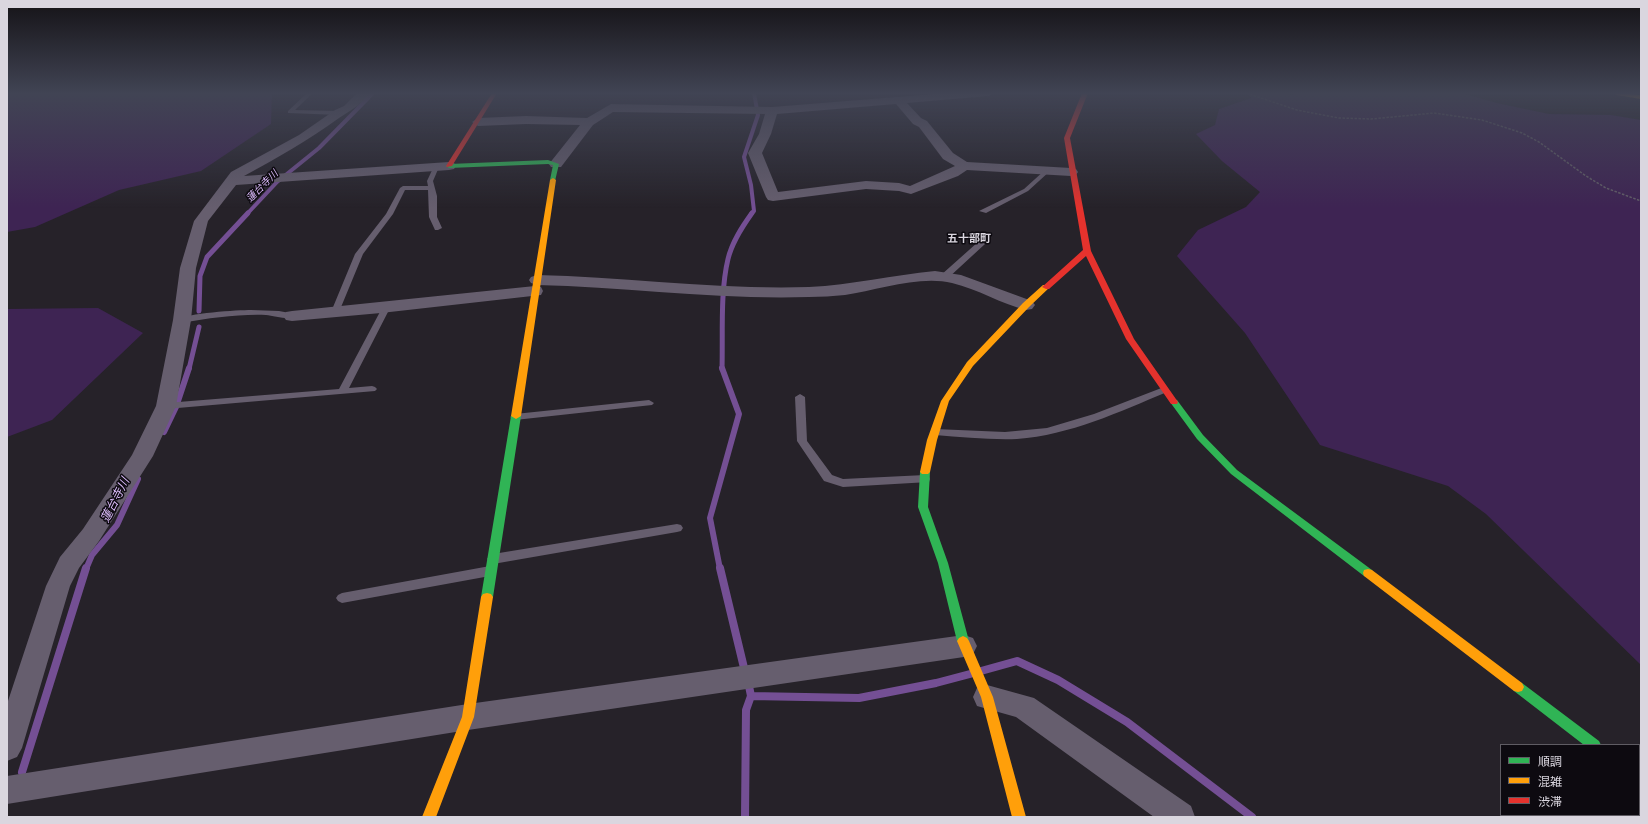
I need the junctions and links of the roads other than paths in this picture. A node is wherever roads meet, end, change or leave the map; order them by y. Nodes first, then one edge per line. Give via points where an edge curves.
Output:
1 (312, 131) edge
2 (471, 131) edge
3 (582, 131) edge
4 (766, 131) edge
5 (929, 131) edge
6 (1069, 131) edge
7 (556, 164) junction
8 (964, 166) junction
9 (443, 167) junction
10 (1047, 171) junction
11 (1071, 172) junction
12 (231, 181) junction
13 (432, 188) junction
14 (983, 211) dead end
15 (438, 228) dead end
16 (981, 244) dead end
17 (1087, 251) junction
18 (944, 277) junction
19 (536, 286) junction
20 (1026, 305) junction
21 (386, 308) junction
22 (335, 312) junction
23 (292, 316) joint
24 (182, 320) junction
25 (372, 389) dead end
26 (1164, 390) junction
27 (342, 392) junction
28 (800, 398) dead end
29 (649, 403) dead end
30 (166, 406) junction
31 (515, 417) junction
32 (935, 432) junction
33 (925, 479) junction
34 (677, 528) dead end
35 (491, 565) junction
36 (342, 598) dead end
37 (964, 646) junction
38 (986, 697) junction
39 (468, 717) junction
40 (1593, 744) edge
41 (7, 748) edge
42 (7, 790) edge
43 (429, 817) edge
44 (1019, 817) edge
45 (1180, 817) edge

1 - 12 street via 236,175
2 - 9 street
3 - 7 street
4 - 8 street via 755,153 774,197 866,185 911,190
5 - 8 street via 948,156
6 - 11 street via 1067,138
7 - 9 street via 541,162
7 - 19 street
8 - 10 street
9 - 12 street
9 - 13 lane via 430,182
10 - 11 street
10 - 14 lane via 1026,190
11 - 17 street
12 - 24 street via 201,222 188,268
13 - 15 lane via 433,217
13 - 22 lane via 403,188 389,214 359,254
16 - 18 lane
17 - 20 street
17 - 26 street via 1130,339
18 - 19 street via 911,278 844,290 808,292 717,292 586,280
18 - 20 street via 955,278
19 - 21 street
19 - 31 street
20 - 32 street via 970,364 945,401
21 - 22 street
21 - 27 lane
22 - 23 street
23 - 24 lane via 276,312
24 - 30 street
25 - 27 lane
26 - 32 lane via 1096,418 1029,434
26 - 40 street via 1200,437 1234,472
27 - 30 lane
28 - 33 lane via 802,441 828,478 843,483
29 - 31 lane
30 - 41 street via 142,456 69,563 58,586
31 - 35 street
32 - 33 street
33 - 37 street via 923,507 943,563
34 - 35 lane
35 - 36 lane
35 - 39 street
37 - 38 street
37 - 39 street
38 - 44 street
38 - 45 street via 1024,707
39 - 42 street
39 - 43 street

